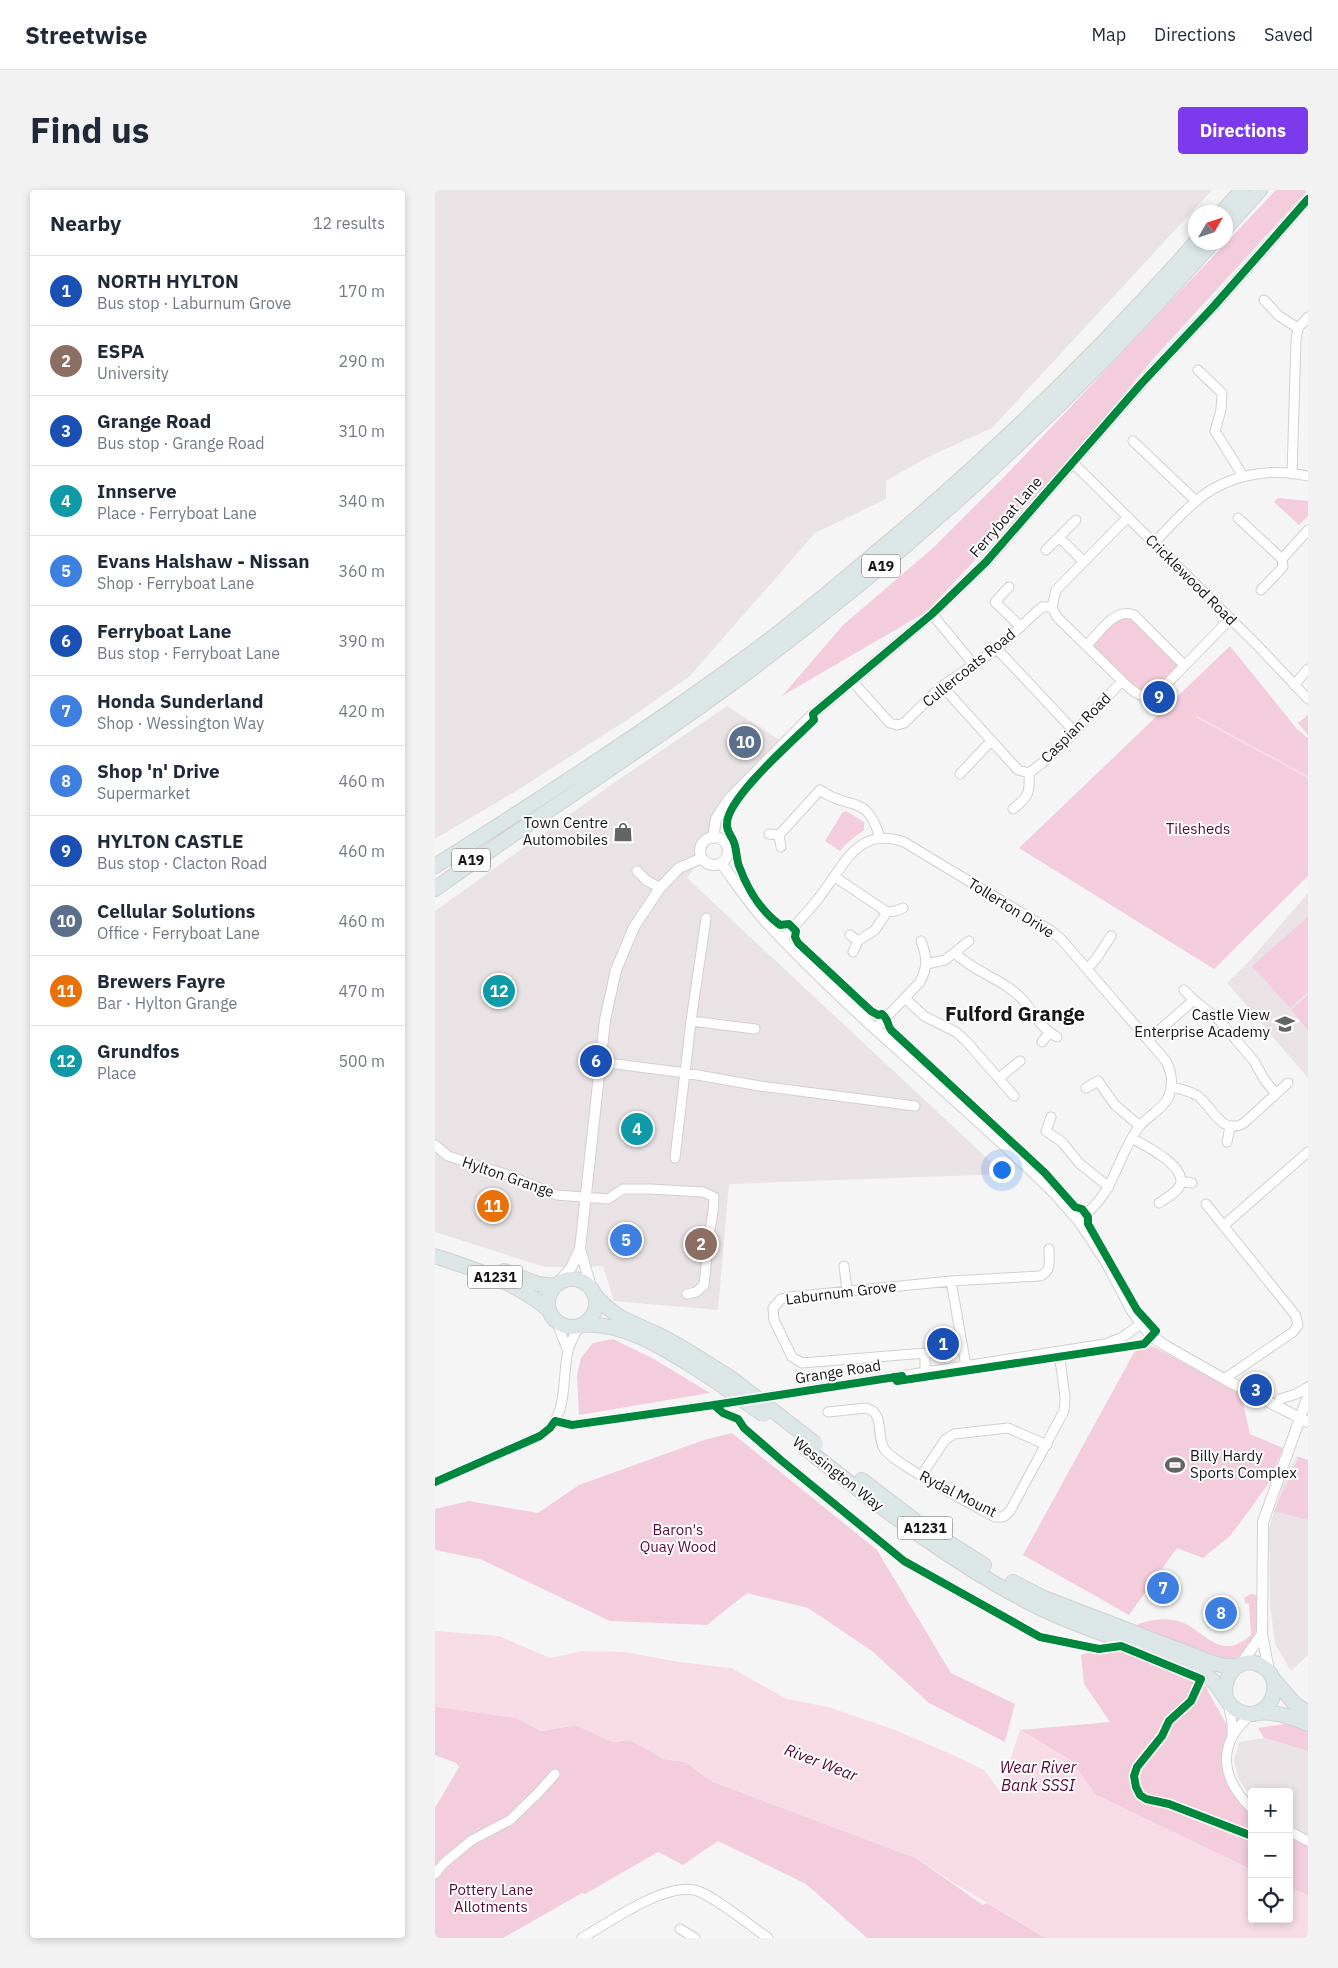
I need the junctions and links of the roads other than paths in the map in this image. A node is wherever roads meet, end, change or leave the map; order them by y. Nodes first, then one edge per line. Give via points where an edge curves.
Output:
1 (1242, 190) edge
2 (1260, 190) edge
3 (1308, 198) edge
4 (1228, 205) edge
5 (1233, 219) edge
6 (1188, 250) edge
7 (1206, 250) edge
8 (1263, 300) dead end
9 (1308, 317) edge
10 (1298, 328) junction
11 (1198, 370) dead end
12 (1133, 441) dead end
13 (1072, 462) junction
14 (1292, 474) junction
15 (1243, 476) junction
16 (1308, 476) edge
17 (1196, 501) junction
18 (1128, 517) junction
19 (1238, 518) dead end
20 (1076, 520) dead end
21 (1308, 530) edge
22 (1059, 537) junction
23 (1154, 544) junction
24 (1046, 550) dead end
25 (1282, 559) junction
26 (1083, 561) junction
27 (1009, 587) dead end
28 (1261, 590) dead end
29 (1052, 607) junction
30 (932, 614) junction
31 (1230, 619) junction
32 (1021, 627) junction
33 (1087, 645) junction
34 (997, 649) junction
35 (973, 665) junction
36 (1184, 665) junction
37 (1308, 669) edge
38 (852, 681) junction
39 (1122, 681) junction
40 (1294, 685) junction
41 (942, 686) junction
42 (1308, 699) edge
43 (1074, 732) junction
44 (991, 741) junction
45 (1029, 772) junction
46 (960, 774) dead end
47 (815, 780) dead end
48 (820, 790) junction
49 (1013, 808) dead end
50 (502, 823) junction
51 (769, 834) dead end
52 (779, 836) junction
53 (507, 837) junction
54 (713, 838) junction
55 (880, 838) junction
56 (781, 847) dead end
57 (702, 858) junction
58 (435, 859) edge
59 (721, 863) junction
60 (435, 866) edge
61 (637, 871) dead end
62 (835, 877) junction
63 (435, 882) edge
64 (660, 888) junction
65 (435, 890) edge
66 (903, 908) dead end
67 (887, 912) junction
68 (706, 918) dead end
69 (849, 934) dead end
70 (1111, 936) dead end
71 (782, 939) junction
72 (858, 941) junction
73 (921, 941) dead end
74 (969, 941) dead end
75 (853, 952) dead end
76 (955, 953) junction
77 (926, 964) junction
78 (1087, 969) junction
79 (1184, 990) dead end
80 (905, 998) junction
81 (1194, 1000) junction
82 (691, 1021) junction
83 (755, 1029) dead end
84 (875, 1029) junction
85 (1148, 1040) junction
86 (1041, 1042) dead end
87 (1020, 1061) dead end
88 (600, 1062) junction
89 (686, 1072) junction
90 (999, 1078) junction
91 (1288, 1083) dead end
92 (1171, 1087) junction
93 (1086, 1088) dead end
94 (1275, 1093) junction
95 (1014, 1096) dead end
96 (915, 1106) dead end
97 (1051, 1117) dead end
98 (1140, 1126) junction
99 (1230, 1127) junction
100 (1132, 1138) junction
101 (1227, 1142) dead end
102 (435, 1145) edge
103 (1308, 1152) edge
104 (675, 1158) dead end
105 (1181, 1181) junction
106 (1191, 1183) dead end
107 (1109, 1187) junction
108 (586, 1197) junction
109 (1159, 1203) dead end
110 (1206, 1204) dead end
111 (1077, 1220) junction
112 (1223, 1226) junction
113 (435, 1247) edge
114 (580, 1249) junction
115 (1049, 1249) dead end
116 (435, 1256) edge
117 (844, 1266) dead end
118 (951, 1281) junction
119 (556, 1285) junction
120 (847, 1290) junction
121 (593, 1292) junction
122 (687, 1294) dead end
123 (552, 1316) junction
124 (1141, 1324) junction
125 (580, 1326) junction
126 (962, 1348) junction
127 (568, 1351) junction
128 (1059, 1352) junction
129 (925, 1353) junction
130 (966, 1366) junction
131 (712, 1372) junction
132 (925, 1372) junction
133 (1224, 1379) junction
134 (1308, 1388) edge
135 (1308, 1396) edge
136 (1280, 1399) dead end
137 (828, 1412) dead end
138 (1304, 1419) edge
139 (555, 1421) junction
140 (1047, 1445) junction
141 (811, 1446) junction
142 (921, 1476) junction
143 (435, 1482) edge
144 (1262, 1634) junction
145 (1240, 1665) junction
146 (1271, 1676) junction
147 (1227, 1699) junction
148 (1255, 1713) junction
149 (1308, 1713) edge
150 (1308, 1724) edge
151 (1232, 1734) junction
152 (555, 1774) dead end
153 (1248, 1805) edge
154 (1293, 1833) edge
155 (1308, 1840) edge
156 (435, 1874) edge
157 (680, 1929) dead end
158 (757, 1935) edge
159 (582, 1938) edge
160 (695, 1938) edge
161 (769, 1938) edge

1 - 4 highway
2 - 5 highway
3 - 13 street, Ferryboat Lane
6 - 50 highway, A19 via 1059,388 938,500 844,580 669,713
7 - 53 highway, A19 via 1066,400 856,588 676,723
8 - 10 street
9 - 10 street
10 - 14 street via 1295,340
11 - 15 street via 1222,394 1215,431
12 - 17 street
13 - 18 street, Cricklewood Road
13 - 30 street, Ferryboat Lane via 986,562
14 - 15 street via 1271,472
14 - 16 street
15 - 17 street via 1217,486
17 - 23 street
18 - 23 street, Cricklewood Road
18 - 26 street
19 - 25 street
20 - 22 street
21 - 25 street
22 - 24 street
22 - 26 street
23 - 31 street, Cricklewood Road
25 - 28 street via 1283,567
26 - 29 street via 1056,590
27 - 32 street, Cullercoats Road via 995,602
29 - 32 street, Cullercoats Road via 1042,607
29 - 33 street
30 - 35 street
30 - 38 street, Ferryboat Lane
31 - 36 street
31 - 40 street, Cricklewood Road
32 - 34 street, Cullercoats Road
33 - 36 street via 1115,617 1128,613
33 - 39 street
34 - 35 street, Cullercoats Road
34 - 43 street
35 - 41 street, Cullercoats Road
36 - 39 street via 1155,697 1141,696
37 - 40 street
38 - 41 street, Cullercoats Road via 890,723 897,725 904,723
38 - 54 street, Ferryboat Lane via 790,736 729,799 716,819
39 - 43 street, Caspian Road
40 - 42 street, Cricklewood Road
41 - 44 street, Caspian Road
43 - 45 street, Caspian Road
44 - 45 street, Caspian Road via 1019,770
44 - 46 street
45 - 49 street, Caspian Road via 1027,797
47 - 48 street
48 - 52 street
48 - 55 street via 867,810
50 - 58 highway, A19
50 - 60 highway, A19
51 - 52 street
52 - 56 street
53 - 63 highway, A19
53 - 65 highway
54 - 57 street via 703,844
54 - 59 street via 720,839 727,847 727,856
55 - 62 street via 857,847
55 - 78 street, Tollerton Drive via 904,842 1045,927 1061,939
57 - 59 street via 712,865
57 - 64 street via 679,868
59 - 71 street
61 - 64 street
62 - 67 street
62 - 71 street
64 - 88 street via 634,927 616,970
66 - 67 street
67 - 72 street via 875,930
68 - 82 street
69 - 72 street
70 - 78 street
71 - 84 street
72 - 75 street
73 - 77 street
74 - 76 street
76 - 77 street via 945,960
76 - 86 street via 964,962 1008,987 1022,1000 1053,1035
77 - 80 street via 920,982
78 - 85 street, Tollerton Drive
79 - 81 street
80 - 84 street
80 - 90 street via 924,1016 956,1032
81 - 85 street
81 - 94 street via 1219,1020 1254,1060
82 - 83 street
82 - 89 street
84 - 111 street via 1036,1175
85 - 92 street, Tollerton Drive via 1167,1061 1172,1076
87 - 90 street
88 - 89 street
88 - 108 street
89 - 96 street via 760,1086
89 - 104 street
90 - 95 street
91 - 94 street
92 - 98 street via 1162,1106
92 - 99 street via 1197,1096
93 - 98 street via 1098,1082 1115,1105
94 - 99 street via 1244,1123
97 - 107 street via 1046,1131
98 - 100 street
99 - 101 street
100 - 105 street via 1171,1163
100 - 107 street
102 - 108 street, Hylton Grange via 448,1156 557,1195
103 - 112 street
105 - 106 street
105 - 109 street via 1175,1191
107 - 111 street
108 - 114 street
108 - 122 street, Hylton Grange via 608,1199 623,1189 703,1192 714,1197 704,1284 696,1292
110 - 112 street
111 - 124 street via 1106,1262
112 - 133 street via 1296,1316 1298,1325 1293,1332
113 - 119 highway, Wessington Way / A1231 via 524,1280
114 - 119 street via 571,1268
114 - 121 street
115 - 118 street, Laburnum Grove via 1050,1264 1039,1276
116 - 123 highway, Wessington Way / A1231 via 516,1286
117 - 120 street
118 - 120 street, Laburnum Grove
118 - 126 street
119 - 121 highway, Wessington Way via 565,1280 578,1280
119 - 123 highway via 548,1300
120 - 129 street, Laburnum Grove via 789,1297 776,1303 774,1320 796,1361 816,1363
121 - 125 highway via 595,1311
121 - 131 highway, Wessington Way / A1231 via 607,1309 655,1333
123 - 125 highway, Wessington Way via 562,1325
123 - 127 street
124 - 128 street, Grange Road via 1121,1338 1105,1344
124 - 133 street via 1166,1346
125 - 127 street
125 - 131 highway, Wessington Way / A1231 via 596,1324 628,1332
126 - 129 street, Laburnum Grove
126 - 130 street
127 - 139 street via 564,1396
128 - 130 street, Grange Road
128 - 140 street, Rydal Mount via 1065,1404
129 - 132 street
130 - 132 street, Grange Road
131 - 141 highway, Wessington Way / A1231, bridge via 765,1416
132 - 139 street, Grange Road via 573,1425
133 - 138 street
134 - 136 street
135 - 138 street
137 - 142 street, Rydal Mount via 871,1409 879,1419 881,1443 885,1450
138 - 144 street via 1263,1522
139 - 143 street via 539,1436
140 - 142 street via 1008,1428 954,1434 945,1440
140 - 142 street, Rydal Mount via 1011,1511 1003,1517 995,1517
141 - 145 highway, Wessington Way / A1231 via 921,1526 1025,1589 1213,1663
141 - 147 highway, Wessington Way / A1231 via 929,1543 1054,1614 1197,1668 1213,1680
144 - 145 street
144 - 146 street
145 - 146 highway, Wessington Way via 1255,1663
145 - 147 highway via 1226,1678 1224,1690
146 - 148 highway via 1275,1690 1273,1699 1267,1707
146 - 149 highway via 1295,1704
147 - 148 highway, Wessington Way via 1236,1710
147 - 151 street
148 - 150 highway, Wessington Way via 1283,1714
148 - 151 street
151 - 153 street via 1227,1768 1235,1790
152 - 156 street via 510,1820 472,1840
154 - 155 street
157 - 160 street
158 - 159 street via 696,1890 677,1890 652,1898
158 - 161 street

